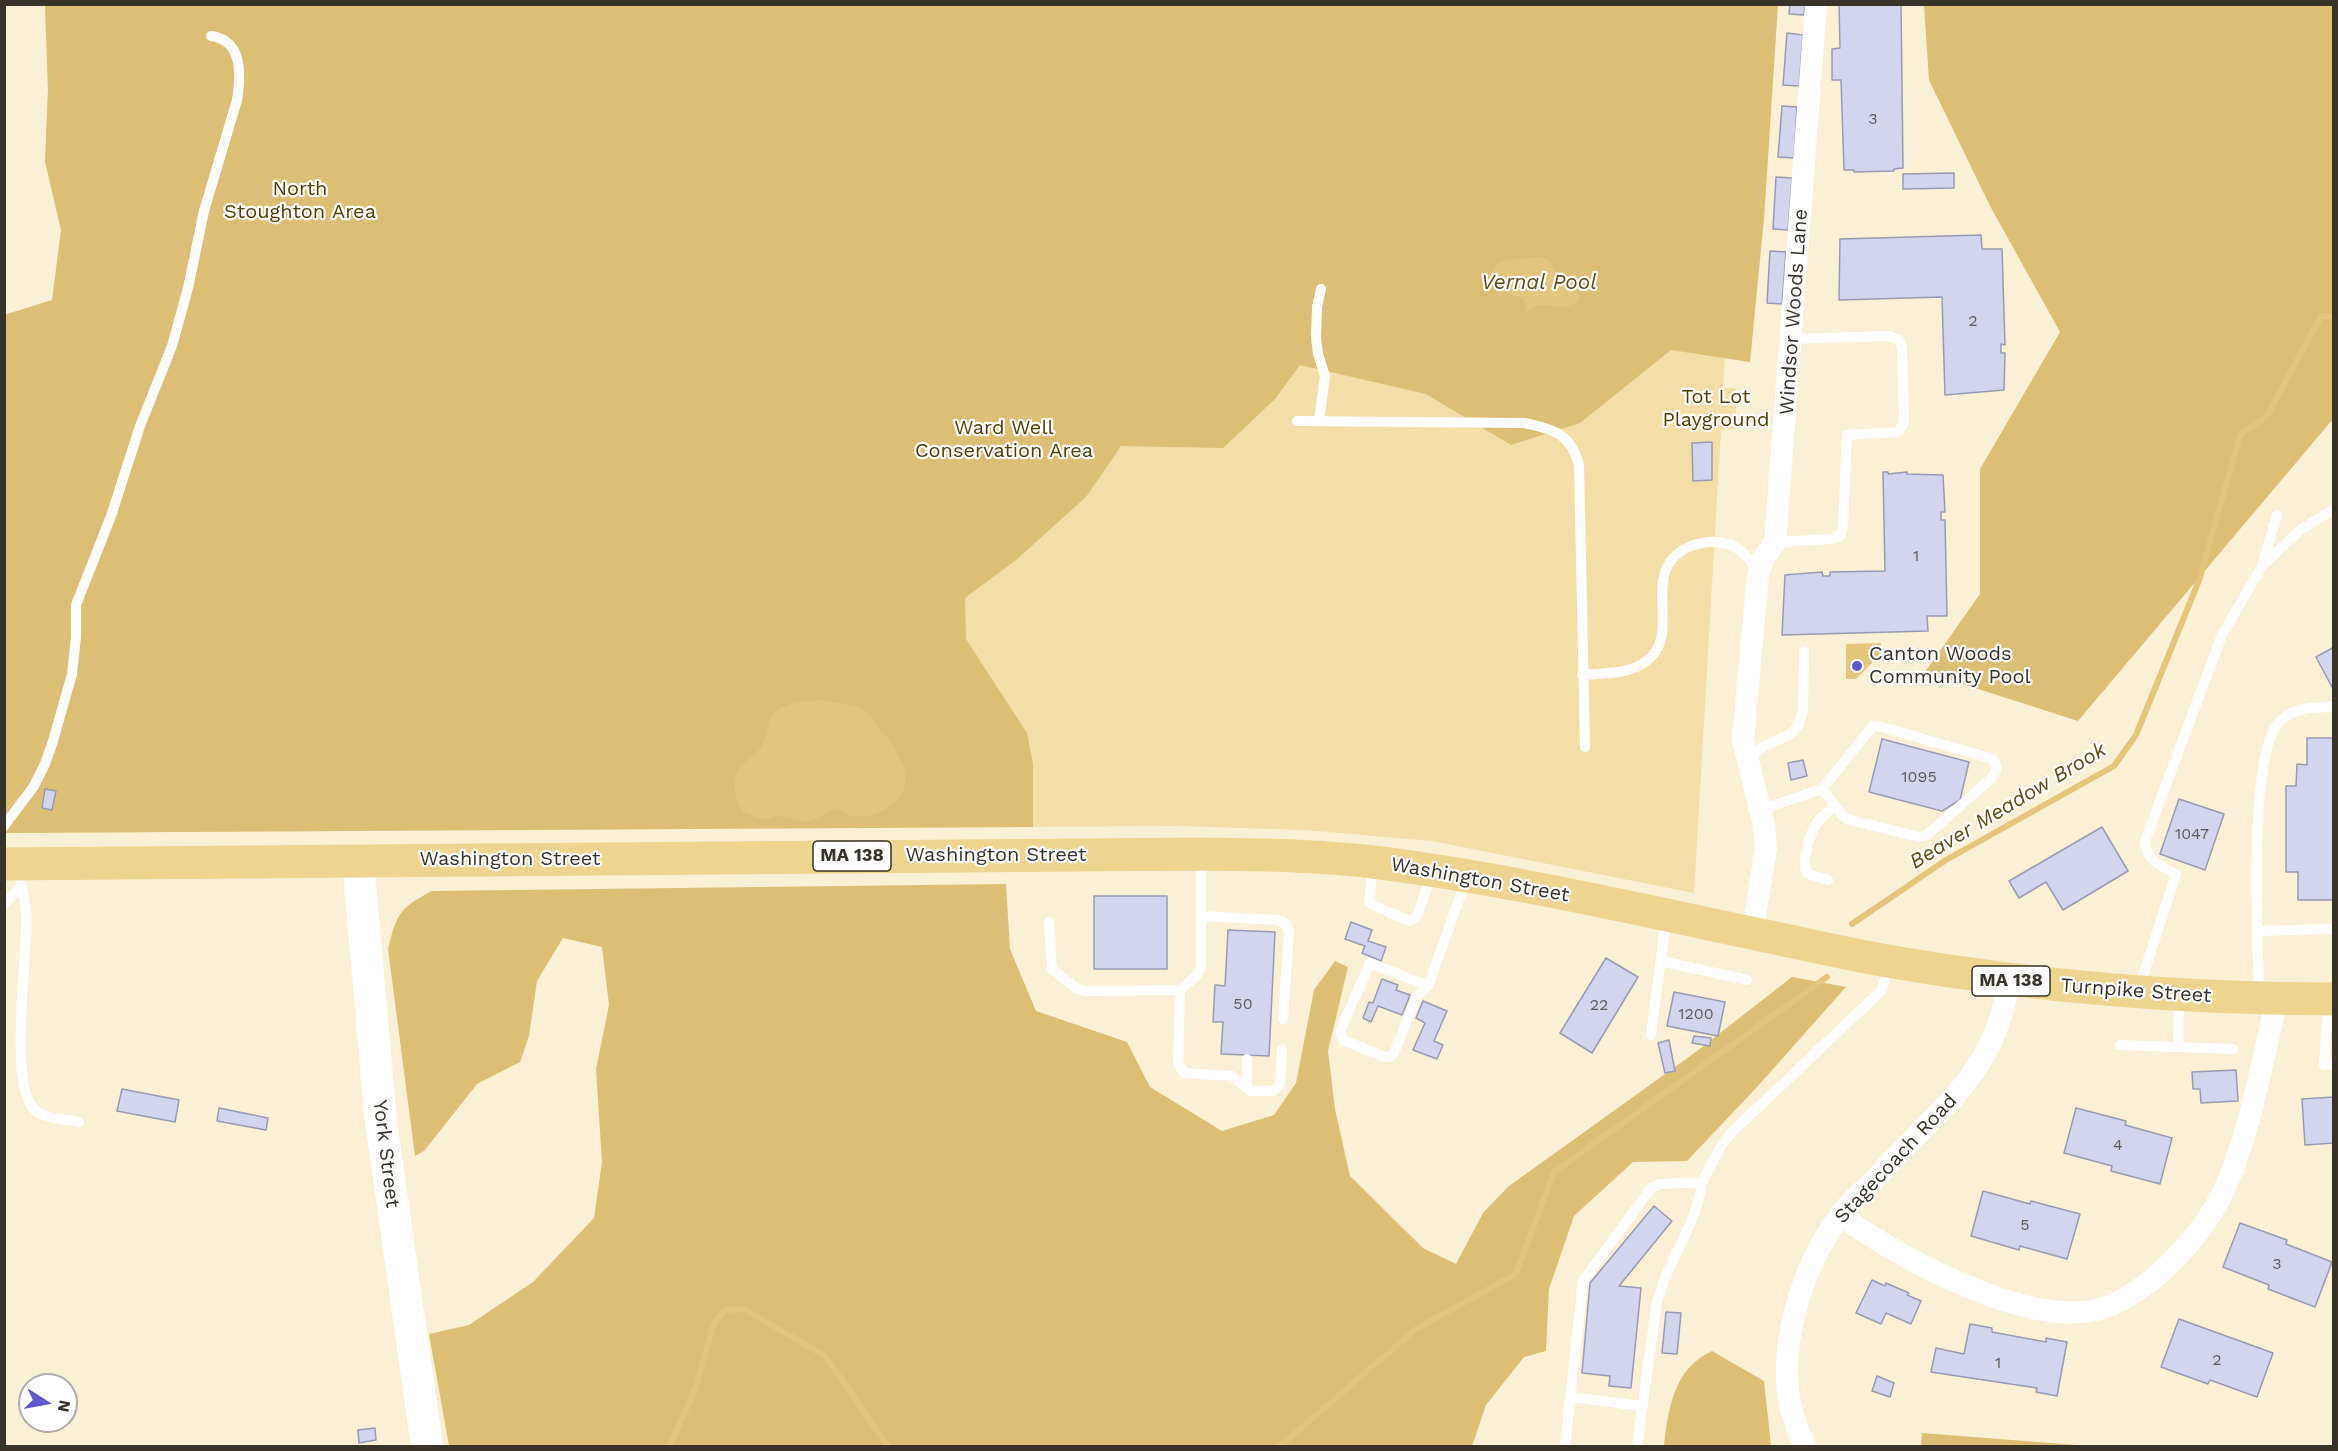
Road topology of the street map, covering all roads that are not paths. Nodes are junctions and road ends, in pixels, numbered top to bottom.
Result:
1 (1816, 4) edge
2 (211, 36) dead end
3 (1321, 289) dead end
4 (1792, 339) junction
5 (1297, 421) dead end
6 (1319, 421) junction
7 (2334, 509) edge
8 (2277, 515) dead end
9 (1775, 542) junction
10 (2262, 566) junction
11 (1758, 574) junction
12 (1804, 651) dead end
13 (1582, 675) junction
14 (2334, 707) edge
15 (1585, 747) dead end
16 (1747, 759) junction
17 (1822, 789) junction
18 (1835, 806) junction
19 (1760, 810) junction
20 (4, 826) edge
21 (1201, 854) junction
22 (358, 861) junction
23 (1374, 862) junction
24 (1433, 871) junction
25 (14, 872) edge
26 (1467, 877) junction
27 (1828, 880) dead end
28 (4, 904) edge
29 (1201, 916) junction
30 (1680, 919) junction
31 (1049, 922) dead end
32 (2334, 929) edge
33 (2258, 931) junction
34 (1752, 933) junction
35 (1661, 961) junction
36 (1890, 962) junction
37 (1747, 980) dead end
38 (2009, 980) junction
39 (1428, 986) junction
40 (1179, 990) junction
41 (2138, 993) junction
42 (2179, 995) junction
43 (2268, 999) junction
44 (2331, 999) edge
45 (1282, 1018) dead end
46 (1651, 1035) dead end
47 (2120, 1045) dead end
48 (2178, 1047) junction
49 (2233, 1049) dead end
50 (1282, 1050) dead end
51 (1247, 1059) dead end
52 (2334, 1064) edge
53 (1247, 1089) junction
54 (79, 1122) dead end
55 (1702, 1182) junction
56 (1840, 1215) junction
57 (1571, 1397) junction
58 (1641, 1406) junction
59 (427, 1446) edge
60 (1565, 1446) edge
61 (1637, 1446) edge
62 (1805, 1446) edge

1 - 4 street, Windsor Woods Lane
2 - 20 lane
3 - 6 lane
4 - 9 street, Windsor Woods Lane
4 - 9 lane
5 - 6 lane
6 - 13 lane
7 - 10 lane
8 - 10 lane
9 - 11 street, Windsor Woods Lane
10 - 41 lane
11 - 13 lane
11 - 16 street, Windsor Woods Lane
12 - 16 lane
13 - 15 lane
14 - 33 lane
16 - 19 street, Windsor Woods Lane
17 - 18 lane
17 - 18 lane
17 - 19 lane
18 - 27 lane
19 - 34 street, Windsor Woods Lane
21 - 22 main road, Washington Street / MA 138
21 - 23 main road, Washington Street / MA 138
21 - 29 lane
22 - 25 main road, Washington Street / MA 138
22 - 59 street, York Street
23 - 24 main road, Washington Street / MA 138
23 - 24 lane
24 - 26 main road, Washington Street / MA 138
25 - 28 lane
25 - 54 lane
26 - 30 main road, Washington Street / MA 138
26 - 39 lane
29 - 40 lane
29 - 45 lane
30 - 34 main road, Turnpike Street / MA 138
30 - 35 lane
31 - 40 lane
32 - 33 lane
33 - 43 lane
34 - 36 main road, Turnpike Street / MA 138
35 - 37 lane
35 - 46 lane
36 - 38 main road, Turnpike Street / MA 138
36 - 55 lane
38 - 41 main road, Turnpike Street / MA 138
38 - 56 street, Stagecoach Road
39 - 39 lane
40 - 53 lane
41 - 42 main road, Turnpike Street / MA 138
42 - 43 main road, Turnpike Street / MA 138
42 - 48 lane
43 - 44 main road, Turnpike Street / MA 138
43 - 56 street
44 - 52 lane
47 - 48 lane
48 - 49 lane
50 - 53 lane
51 - 53 lane
55 - 57 lane
55 - 58 lane
56 - 62 street, Stagecoach Road
57 - 58 lane
57 - 60 lane
58 - 61 lane

